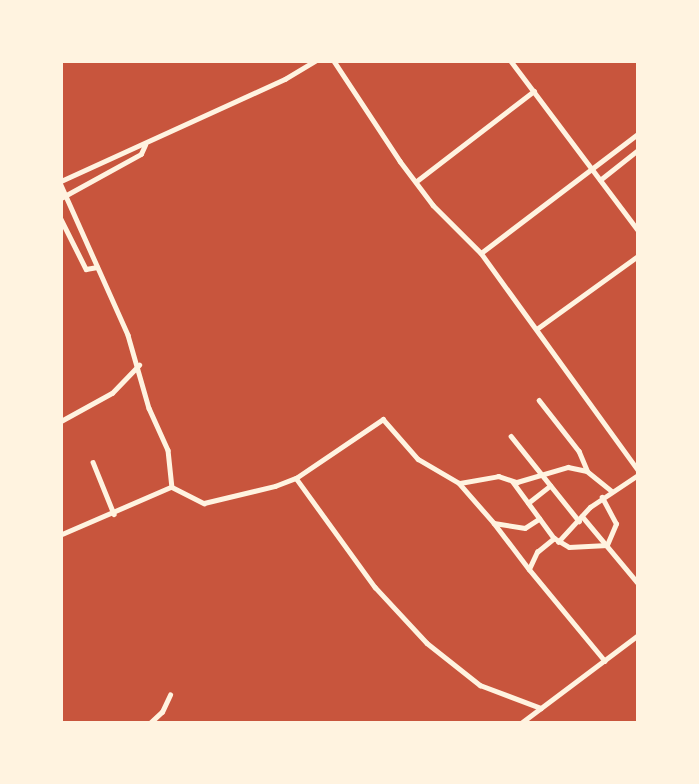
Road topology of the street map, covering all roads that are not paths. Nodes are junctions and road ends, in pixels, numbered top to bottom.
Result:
1 (315, 61) edge
2 (511, 61) edge
3 (337, 62) edge
4 (534, 91) junction
5 (638, 134) edge
6 (631, 140) junction
7 (638, 143) edge
8 (146, 144) junction
9 (638, 150) edge
10 (590, 166) junction
11 (418, 180) junction
12 (600, 180) junction
13 (61, 183) edge
14 (64, 196) edge
15 (61, 219) edge
16 (638, 230) edge
17 (83, 235) junction
18 (72, 241) junction
19 (481, 253) junction
20 (638, 256) edge
21 (97, 267) junction
22 (538, 328) junction
23 (139, 365) junction
24 (539, 400) dead end
25 (61, 421) edge
26 (511, 436) dead end
27 (93, 462) dead end
28 (587, 471) junction
29 (638, 472) edge
30 (542, 474) junction
31 (296, 478) junction
32 (513, 482) junction
33 (459, 483) junction
34 (550, 486) junction
35 (172, 487) junction
36 (612, 491) junction
37 (602, 498) junction
38 (528, 503) junction
39 (114, 514) junction
40 (539, 519) junction
41 (580, 519) junction
42 (494, 523) junction
43 (61, 535) edge
44 (556, 540) junction
45 (607, 545) junction
46 (529, 569) junction
47 (638, 583) edge
48 (638, 635) edge
49 (605, 661) junction
50 (170, 695) dead end
51 (541, 708) junction
52 (150, 723) edge
53 (521, 723) edge

1 - 8 street
2 - 4 street
3 - 11 street
4 - 10 street
4 - 11 street
5 - 6 street
6 - 7 street
6 - 10 street
8 - 13 street
8 - 14 street
9 - 12 street
10 - 12 street
10 - 19 street
11 - 19 street
12 - 16 street
13 - 14 street
14 - 17 street
15 - 18 street
17 - 18 street
17 - 21 street
18 - 21 street
19 - 22 street
20 - 22 street
21 - 23 street
22 - 29 street
23 - 25 street
23 - 35 street
24 - 28 street
26 - 30 street
27 - 39 street
28 - 30 street
28 - 36 street
29 - 36 street
30 - 32 street
30 - 34 street
31 - 33 street
31 - 35 street
31 - 51 street
32 - 33 street
32 - 38 street
33 - 42 street
34 - 38 street
34 - 41 street
35 - 39 street
36 - 37 street
37 - 41 street
37 - 45 street
38 - 40 street
39 - 43 street
40 - 42 street
40 - 44 street
41 - 44 street
41 - 45 street
42 - 46 street
44 - 45 street
44 - 46 street
45 - 47 street
46 - 49 street
48 - 49 street
49 - 51 street
50 - 52 street
51 - 53 street

